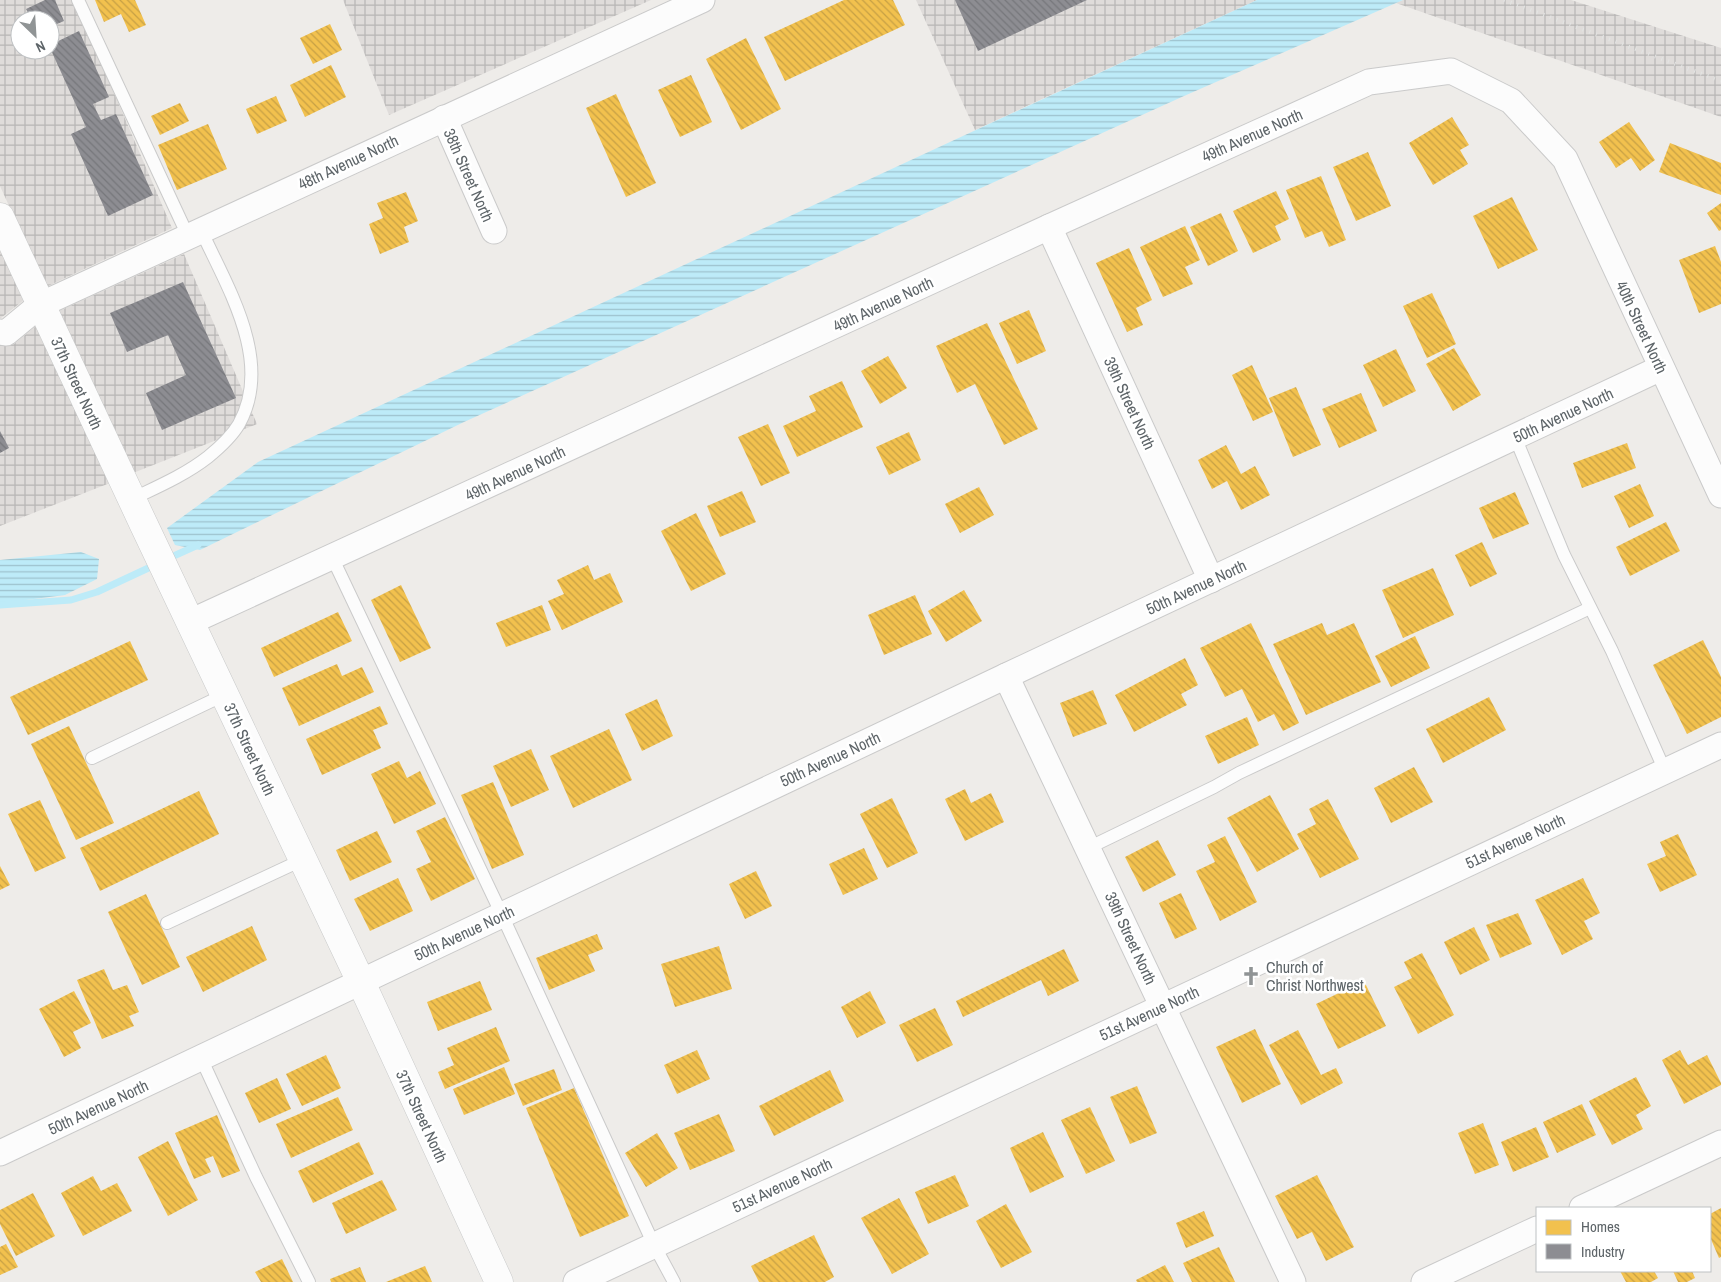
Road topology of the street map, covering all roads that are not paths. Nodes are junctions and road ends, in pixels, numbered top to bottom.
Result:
1 (78, 0) edge
2 (702, 0) edge
3 (444, 118) junction
4 (1565, 159) joint
5 (0, 217) edge
6 (1049, 227) junction
7 (494, 231) dead end
8 (194, 233) junction
9 (40, 305) junction
10 (0, 332) edge
11 (1661, 368) junction
12 (1516, 437) junction
13 (1721, 495) edge
14 (137, 511) junction
15 (332, 557) junction
16 (1211, 580) junction
17 (1590, 608) junction
18 (185, 612) junction
19 (1006, 676) junction
20 (224, 695) junction
21 (1721, 745) edge
22 (92, 758) dead end
23 (1665, 771) junction
24 (1088, 848) junction
25 (302, 860) junction
26 (502, 915) junction
27 (167, 923) dead end
28 (360, 982) junction
29 (1163, 1006) junction
30 (201, 1058) junction
31 (1721, 1143) edge
32 (0, 1153) edge
33 (1584, 1207) edge
34 (1536, 1229) edge
35 (654, 1246) junction
36 (309, 1282) edge
37 (499, 1282) edge
38 (576, 1282) edge
39 (674, 1282) edge
40 (1293, 1282) edge
41 (1424, 1282) edge

1 - 8 lane
2 - 3 street, 48th Avenue North
3 - 7 street, 38th Street North
3 - 8 street, 48th Avenue North
4 - 6 street, 49th Avenue North
4 - 11 street, 40th Street North
5 - 9 street, 37th Street North
6 - 15 street, 49th Avenue North
6 - 16 street, 39th Street North
8 - 9 street, 48th Avenue North
8 - 14 lane
9 - 10 street, 48th Avenue North
9 - 14 street, 37th Street North
11 - 12 street, 50th Avenue North
11 - 13 street, 40th Street North
12 - 16 street, 50th Avenue North
12 - 17 lane
14 - 18 street, 37th Street North
15 - 18 street, 49th Avenue North
15 - 26 lane
16 - 19 street, 50th Avenue North
17 - 23 lane
17 - 24 lane
18 - 20 street, 37th Street North
19 - 24 street, 39th Street North
19 - 26 street, 50th Avenue North
20 - 22 lane
20 - 25 street, 37th Street North
21 - 23 street, 51st Avenue North
23 - 29 street, 51st Avenue North
24 - 29 street, 39th Street North
25 - 27 lane
25 - 28 street, 37th Street North
26 - 28 street, 50th Avenue North
26 - 35 lane
28 - 30 street, 50th Avenue North
28 - 37 street, 37th Street North
29 - 35 street, 51st Avenue North
29 - 40 street, 39th Street North
30 - 32 street, 50th Avenue North
30 - 36 lane
31 - 33 street
34 - 41 street
35 - 38 street, 51st Avenue North
35 - 39 lane

